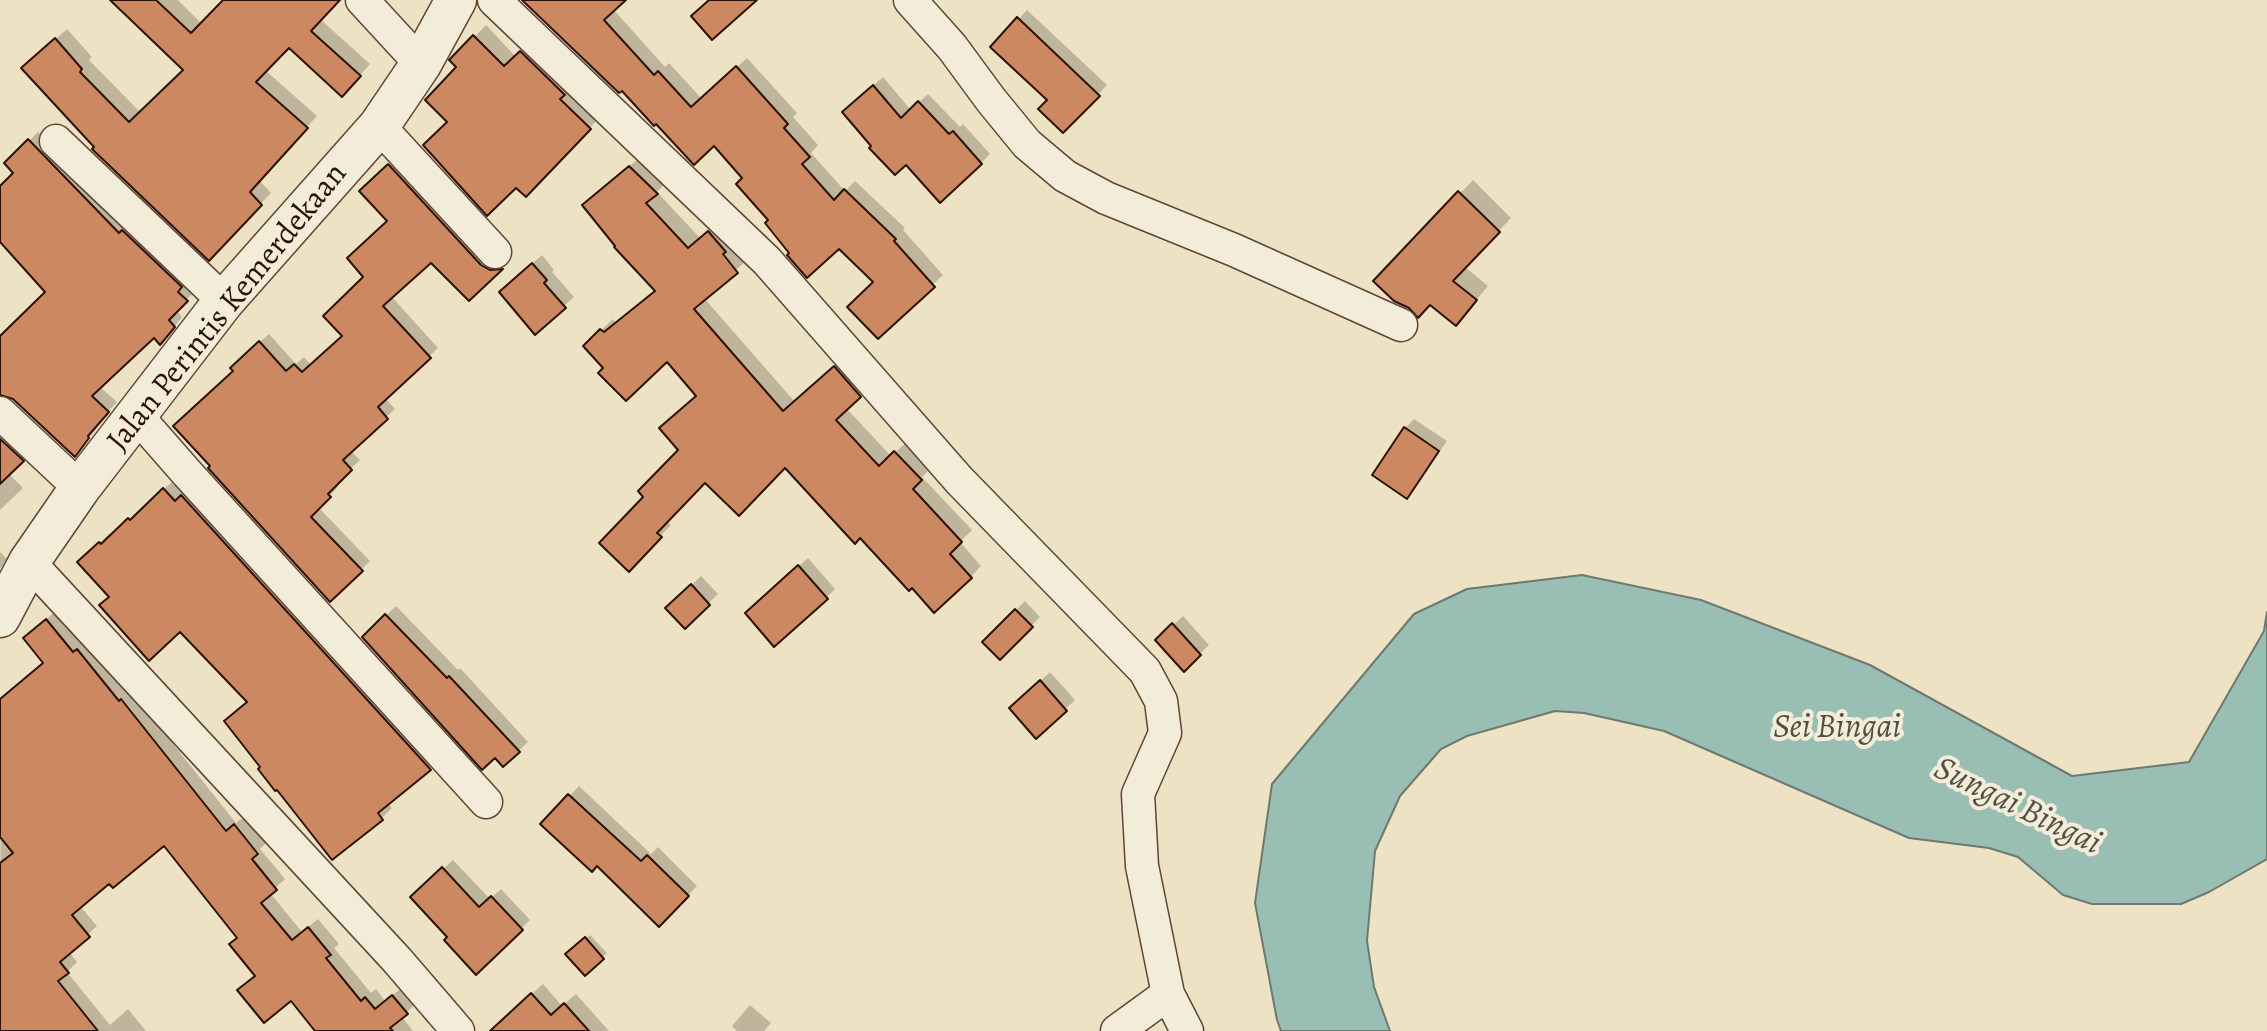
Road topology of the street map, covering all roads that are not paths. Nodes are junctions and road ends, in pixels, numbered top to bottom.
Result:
1 (362, 0) edge
2 (456, 0) edge
3 (494, 0) edge
4 (910, 0) edge
5 (421, 64) junction
6 (379, 126) junction
7 (56, 141) dead end
8 (495, 252) dead end
9 (224, 301) junction
10 (1401, 325) dead end
11 (0, 413) edge
12 (137, 416) junction
13 (80, 488) junction
14 (29, 562) junction
15 (0, 617) edge
16 (486, 802) dead end
17 (1168, 994) junction
18 (458, 1031) edge
19 (1117, 1031) edge
20 (1187, 1031) edge

1 - 5 street
2 - 5 street, Jalan Perintis Kemerdekaan
3 - 17 street
4 - 10 street
5 - 6 street, Jalan Perintis Kemerdekaan
6 - 8 street
6 - 9 street, Jalan Perintis Kemerdekaan
7 - 9 street
9 - 12 street, Jalan Perintis Kemerdekaan
11 - 13 street
12 - 13 street, Jalan Perintis Kemerdekaan
12 - 16 street
13 - 14 street, Jalan Perintis Kemerdekaan
14 - 15 street, Jalan Perintis Kemerdekaan
14 - 18 street
17 - 19 street
17 - 20 street

